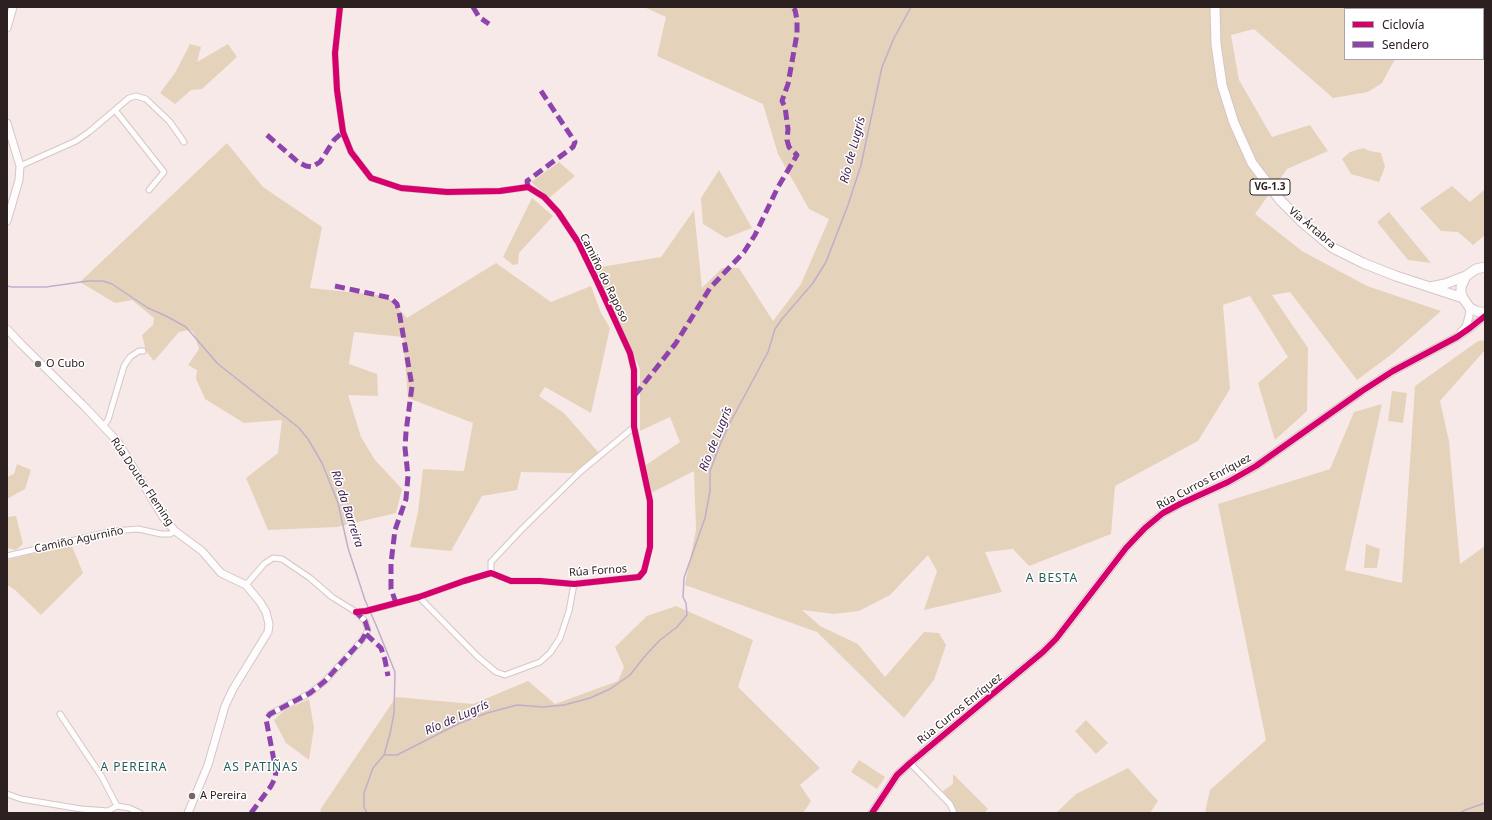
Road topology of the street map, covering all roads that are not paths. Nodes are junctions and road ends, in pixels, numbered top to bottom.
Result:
1 (13, 7) edge
2 (340, 7) edge
3 (1215, 7) edge
4 (7, 28) edge
5 (115, 110) junction
6 (7, 123) edge
7 (184, 142) dead end
8 (20, 166) junction
9 (149, 190) dead end
10 (7, 221) edge
11 (1484, 266) edge
12 (1466, 276) junction
13 (1429, 287) junction
14 (1463, 298) junction
15 (1470, 308) junction
16 (1485, 314) edge
17 (8, 330) edge
18 (1457, 337) junction
19 (143, 351) dead end
20 (635, 396) joint
21 (103, 426) junction
22 (634, 427) junction
23 (175, 531) junction
24 (7, 556) edge
25 (491, 573) junction
26 (574, 584) junction
27 (246, 585) junction
28 (419, 597) junction
29 (356, 612) junction
30 (60, 714) dead end
31 (270, 714) dead end
32 (910, 763) junction
33 (7, 794) edge
34 (117, 806) junction
35 (140, 813) edge
36 (188, 813) edge
37 (872, 813) edge
38 (954, 813) edge

1 - 4 street
2 - 20 street, Camiño do Raposo
3 - 13 highway, Vía Ártabra / VG-1.3
5 - 7 street
5 - 8 street
5 - 9 street
6 - 8 street
8 - 10 street
11 - 12 highway
12 - 13 highway
12 - 14 highway
13 - 14 highway, Vía Ártabra / VG-1.3
14 - 15 highway
15 - 16 highway
15 - 18 street, Rúa Curros Enríquez
16 - 18 street, Rúa Curros Enríquez
17 - 21 street, Rúa Doutor Fleming
18 - 32 street, Rúa Curros Enríquez
19 - 21 street, Rúa Doutor Fleming
20 - 22 street, Rúa Fornos
21 - 23 street, Rúa Doutor Fleming
22 - 25 street
22 - 26 street, Rúa Fornos
23 - 24 street, Camiño Agurniño
23 - 27 street, Rúa Doutor Fleming
25 - 26 street, Rúa Fornos
25 - 28 street
26 - 28 street, Rúa Fornos
27 - 29 street
27 - 36 street, Rúa Doutor Fleming
28 - 29 street
29 - 31 street
30 - 34 street
32 - 37 street, Rúa Curros Enríquez
32 - 38 street
33 - 34 street
34 - 35 street

